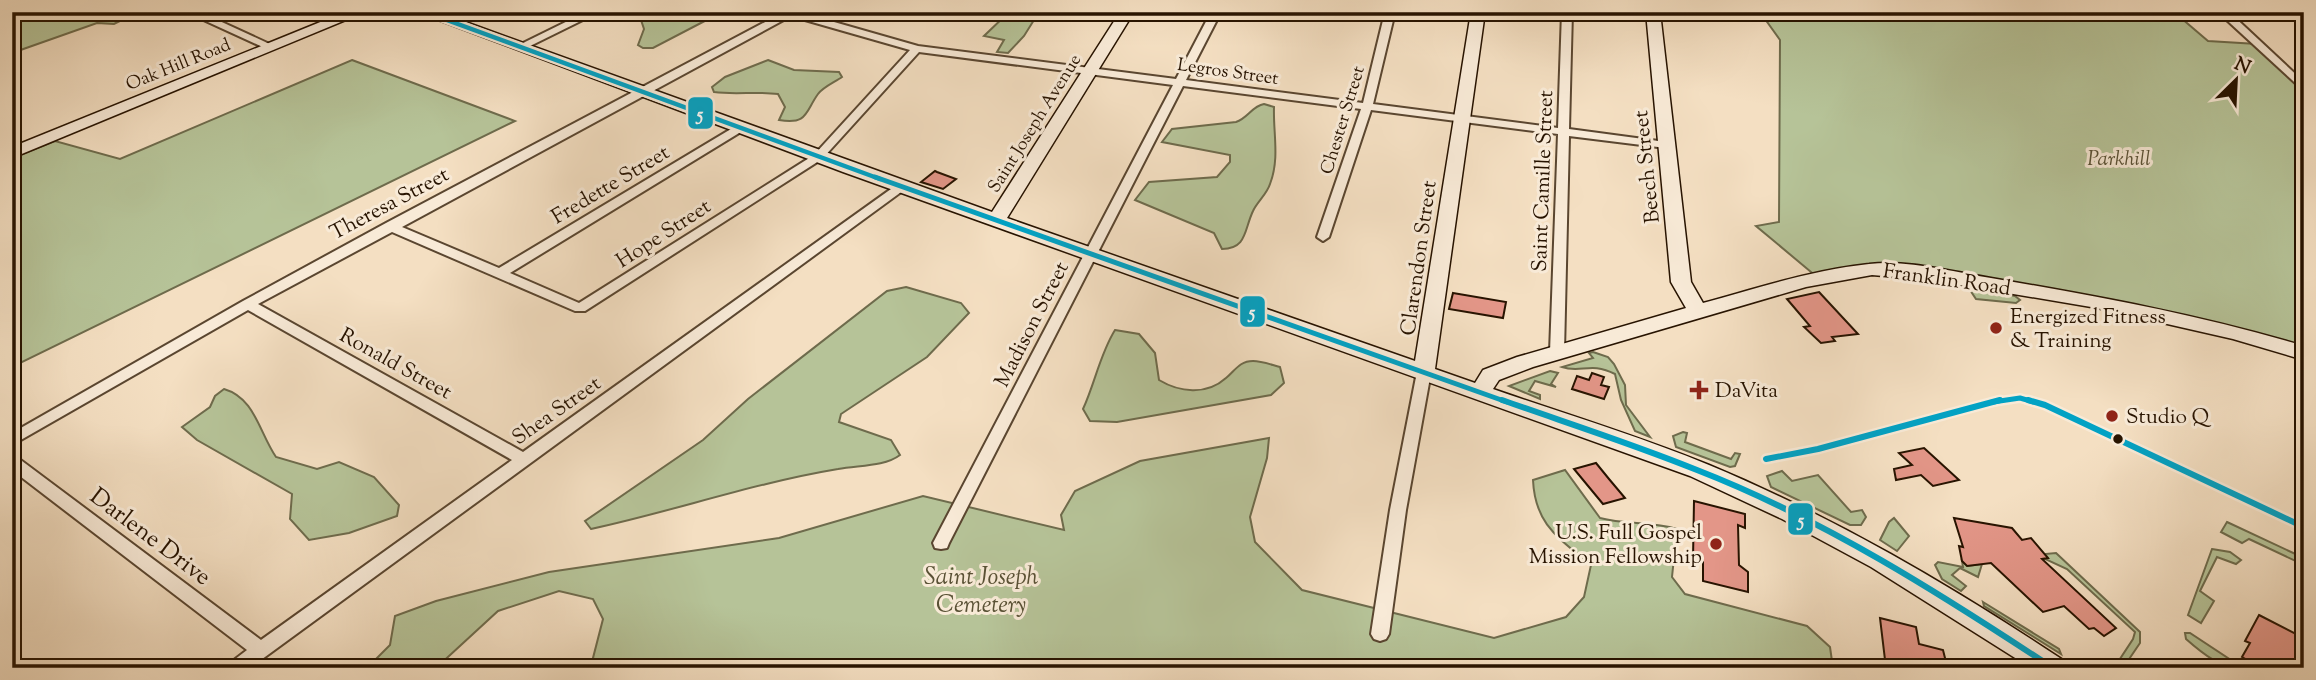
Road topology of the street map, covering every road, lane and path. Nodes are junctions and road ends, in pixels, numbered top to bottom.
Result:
1 (191, 12) edge
2 (358, 12) edge
3 (424, 12) edge
4 (468, 12) edge
5 (594, 12) edge
6 (1128, 12) edge
7 (1216, 12) edge
8 (1390, 12) edge
9 (1478, 12) edge
10 (1567, 12) edge
11 (1653, 12) edge
12 (2223, 12) edge
13 (2256, 12) edge
14 (791, 13) edge
15 (2304, 16) edge
16 (449, 21) junction
17 (522, 46) junction
18 (271, 47) junction
19 (917, 49) junction
20 (1089, 71) junction
21 (1181, 82) junction
22 (2304, 88) edge
23 (642, 91) junction
24 (1367, 107) junction
25 (1462, 119) junction
26 (740, 128) junction
27 (1563, 132) junction
28 (1666, 145) junction
29 (12, 153) edge
30 (818, 157) junction
31 (902, 187) junction
32 (996, 219) junction
33 (390, 226) junction
34 (1323, 237) dead end
35 (1090, 253) junction
36 (500, 273) junction
37 (248, 304) junction
38 (1698, 312) junction
39 (1557, 352) junction
40 (2304, 353) edge
41 (1423, 372) junction
42 (1482, 391) junction
43 (12, 440) edge
44 (523, 459) junction
45 (12, 462) edge
46 (941, 543) dead end
47 (1380, 634) dead end
48 (261, 650) junction
49 (236, 668) edge
50 (2053, 668) edge

1 - 18 street
2 - 18 main road, Oak Hill Road
3 - 16 main road
4 - 16 street
5 - 17 street
6 - 20 main road, Saint Joseph Avenue
7 - 21 street, Madison Street
8 - 24 street, Chester Street
9 - 25 main road, Clarendon Street
10 - 27 street, Saint Camille Street
11 - 28 main road, Beech Street
12 - 22 street
13 - 15 street
14 - 19 street, Legros Street
14 - 23 street, Theresa Street
16 - 17 main road
17 - 23 main road
18 - 29 main road, Oak Hill Road
19 - 20 street, Legros Street
19 - 30 street, Hope Street
20 - 21 street, Legros Street
20 - 32 main road, Saint Joseph Avenue
21 - 24 street, Legros Street
21 - 35 street, Madison Street
23 - 26 main road
23 - 33 street, Theresa Street
24 - 25 street, Legros Street
24 - 34 street, Chester Street
25 - 27 street, Legros Street
25 - 41 main road, Clarendon Street
26 - 30 main road
26 - 36 street, Fredette Street
27 - 28 street, Legros Street
27 - 39 street, Saint Camille Street
28 - 38 main road, Beech Street
30 - 31 main road
30 - 36 street, Hope Street
31 - 32 main road
31 - 44 street, Shea Street
32 - 35 main road
33 - 36 street, Hope Street
33 - 37 street, Theresa Street
35 - 41 main road
35 - 46 street, Madison Street
37 - 43 street, Theresa Street
37 - 44 street, Ronald Street
38 - 39 main road, Franklin Road
38 - 40 main road, Franklin Road
39 - 42 main road, Franklin Road
41 - 42 main road
41 - 47 street, Clarendon Street
42 - 50 main road
44 - 48 street, Shea Street
45 - 48 street, Darlene Drive
48 - 49 street, Shea Street

